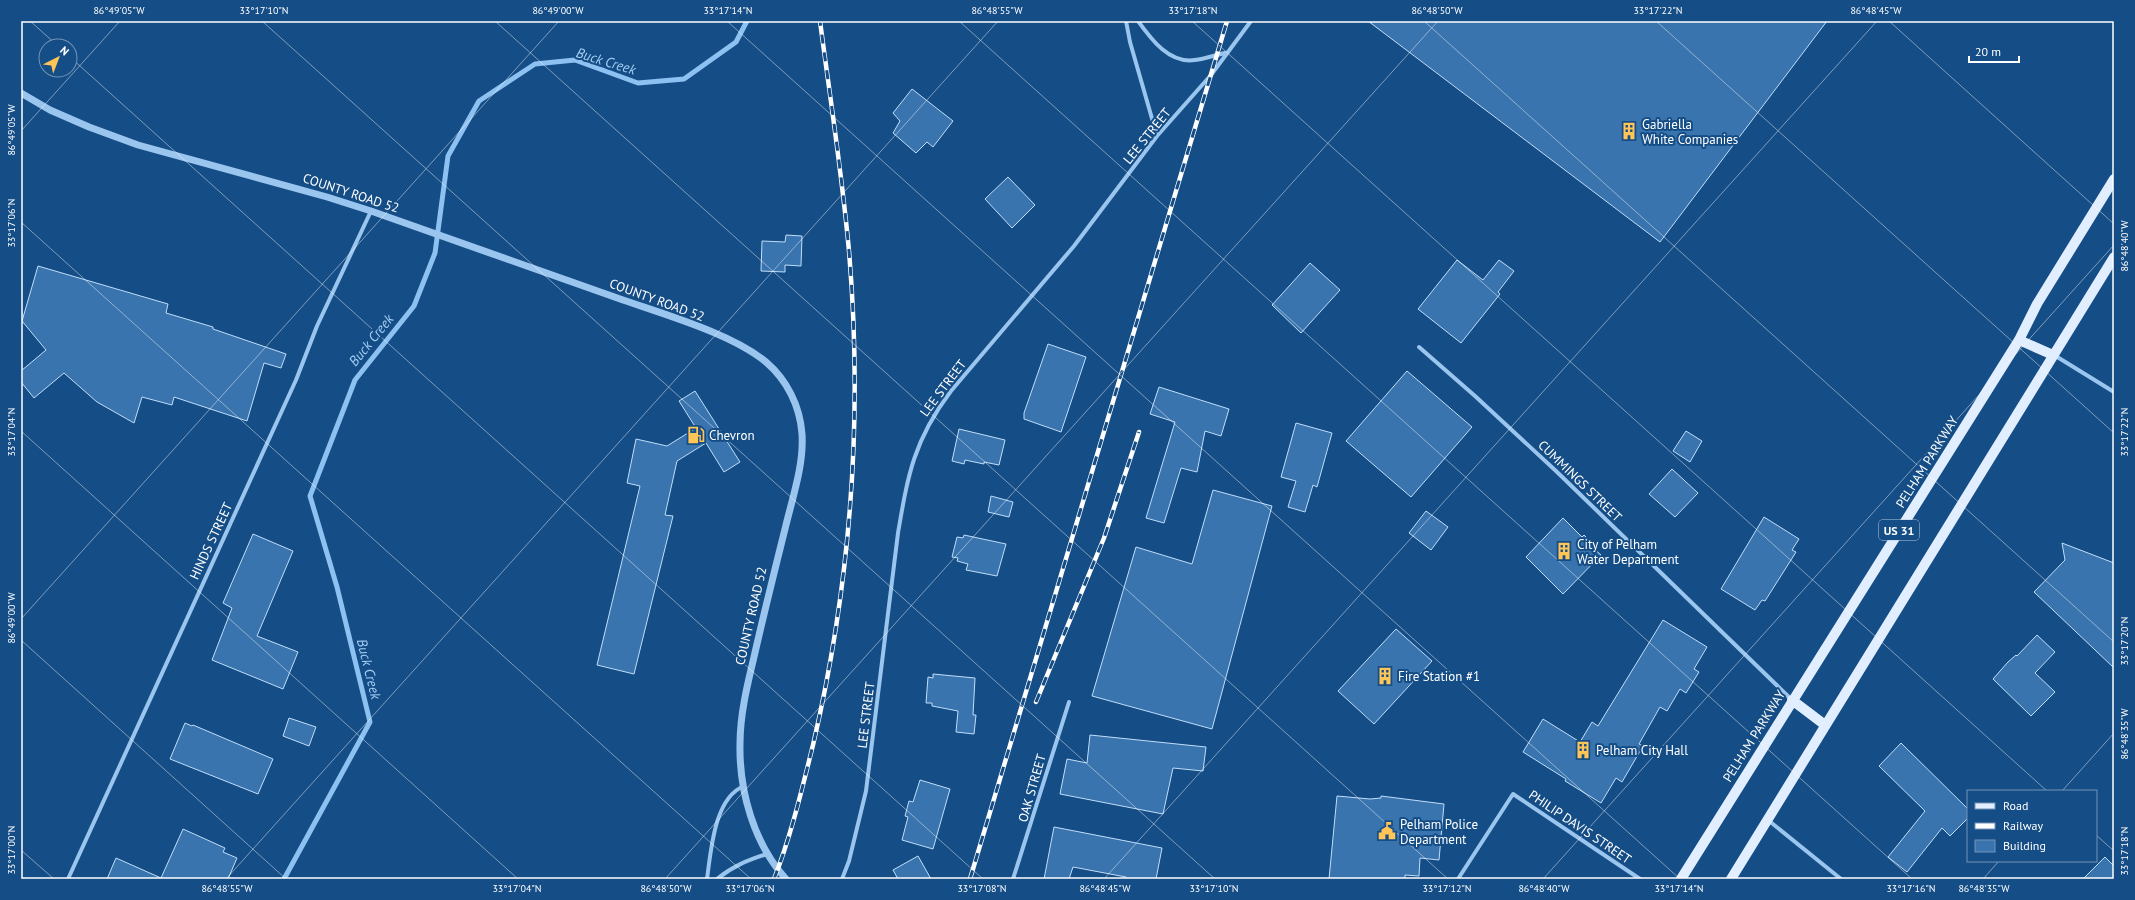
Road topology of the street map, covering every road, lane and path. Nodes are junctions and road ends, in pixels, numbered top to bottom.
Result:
1 (1126, 21) edge
2 (1138, 21) edge
3 (1251, 21) edge
4 (1226, 53) junction
5 (21, 93) edge
6 (1157, 136) junction
7 (2114, 179) edge
8 (371, 211) junction
9 (2114, 257) edge
10 (2019, 340) junction
11 (1419, 347) dead end
12 (2053, 355) junction
13 (2114, 392) edge
14 (1792, 700) junction
15 (1069, 702) dead end
16 (1825, 725) junction
17 (744, 786) junction
18 (1768, 819) junction
19 (767, 854) junction
20 (68, 879) edge
21 (707, 879) edge
22 (717, 879) edge
23 (786, 879) edge
24 (842, 879) edge
25 (1014, 879) edge
26 (1458, 879) edge
27 (1640, 879) edge
28 (1681, 879) edge
29 (1731, 879) edge
30 (1841, 879) edge

1 - 6 street
2 - 4 street
3 - 4 street, LEE STREET
4 - 6 street, LEE STREET
5 - 8 street, COUNTY ROAD 52
6 - 24 street, LEE STREET
7 - 10 main road, PELHAM PARKWAY / US 31
8 - 17 street, COUNTY ROAD 52
8 - 20 street, HINDS STREET
9 - 12 main road, US 31
10 - 12 main road
10 - 14 main road, PELHAM PARKWAY / US 31
11 - 14 street, CUMMINGS STREET
12 - 13 street
12 - 16 main road, US 31
14 - 16 main road
14 - 28 main road, PELHAM PARKWAY / US 31
15 - 25 street, OAK STREET
16 - 18 main road, US 31
17 - 19 street, COUNTY ROAD 52
17 - 21 street
18 - 29 main road, US 31
18 - 30 street
19 - 22 street
19 - 23 street, COUNTY ROAD 52
26 - 27 street, PHILIP DAVIS STREET

